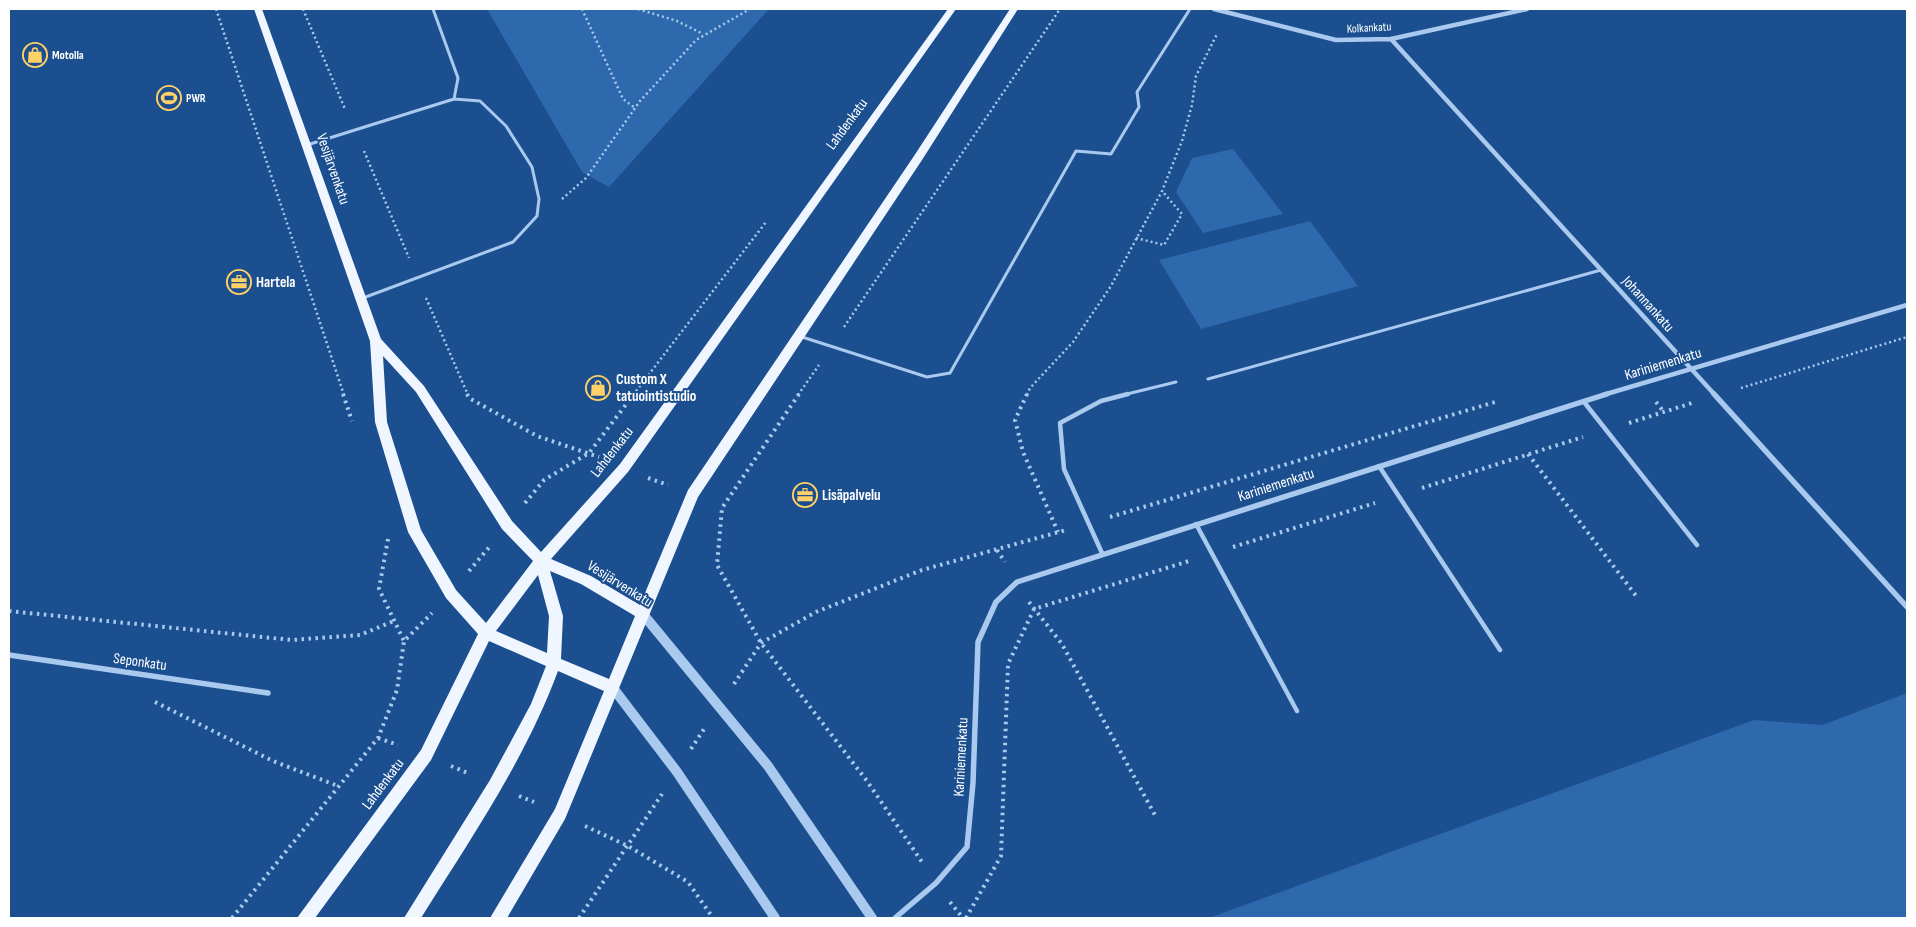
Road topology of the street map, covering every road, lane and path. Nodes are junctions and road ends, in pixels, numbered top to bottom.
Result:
1 (216, 9) edge
2 (258, 9) edge
3 (434, 9) edge
4 (582, 9) edge
5 (638, 9) edge
6 (750, 9) edge
7 (952, 9) edge
8 (1014, 9) edge
9 (1060, 9) edge
10 (1190, 9) edge
11 (1214, 9) edge
12 (1527, 9) edge
13 (1228, 12) junction
14 (703, 34) junction
15 (1391, 38) junction
16 (454, 99) junction
17 (635, 108) junction
18 (307, 145) junction
19 (1162, 191) junction
20 (537, 216) junction
21 (769, 218) dead end
22 (1136, 238) junction
23 (1601, 270) junction
24 (361, 299) junction
25 (1907, 305) edge
26 (799, 336) junction
27 (1907, 337) edge
28 (376, 341) junction
29 (831, 347) junction
30 (1690, 368) junction
31 (1208, 379) dead end
32 (1176, 382) dead end
33 (1714, 396) junction
34 (1498, 401) dead end
35 (1584, 402) junction
36 (354, 426) dead end
37 (1606, 430) junction
38 (589, 453) junction
39 (1528, 454) junction
40 (1379, 466) junction
41 (624, 468) junction
42 (693, 494) junction
43 (1398, 495) junction
44 (722, 508) junction
45 (1087, 524) junction
46 (1195, 524) junction
47 (507, 525) junction
48 (389, 530) dead end
49 (1058, 532) junction
50 (1697, 545) dead end
51 (1102, 553) junction
52 (1212, 554) junction
53 (541, 560) junction
54 (451, 594) junction
55 (1637, 597) dead end
56 (1907, 607) edge
57 (1034, 609) junction
58 (9, 611) edge
59 (642, 613) junction
60 (394, 621) junction
61 (486, 632) junction
62 (404, 641) junction
63 (760, 643) junction
64 (1500, 650) dead end
65 (9, 655) edge
66 (554, 663) junction
67 (613, 688) junction
68 (268, 694) dead end
69 (153, 701) dead end
70 (1297, 711) dead end
71 (677, 772) junction
72 (338, 786) junction
73 (1156, 816) dead end
74 (628, 846) junction
75 (936, 883) junction
76 (232, 918) edge
77 (305, 918) edge
78 (412, 918) edge
79 (498, 918) edge
80 (579, 918) edge
81 (713, 918) edge
82 (775, 918) edge
83 (872, 918) edge
84 (895, 918) edge
85 (964, 918) edge

1 - 36 path
2 - 18 main road, Vesijärvenkatu
3 - 16 lane
4 - 17 path
5 - 14 path
6 - 14 path
7 - 41 main road, Lahdenkatu
8 - 26 main road
9 - 29 path
10 - 29 lane
11 - 13 street, Kolkankatu
12 - 15 street, Kolkankatu
13 - 15 street, Kolkankatu
13 - 19 path
14 - 17 path
15 - 23 street, Johannankatu
16 - 18 lane
16 - 20 lane
17 - 20 path
18 - 24 main road, Vesijärvenkatu
19 - 22 path
19 - 22 path
20 - 24 lane
21 - 38 path
22 - 49 path
23 - 30 street, Johannankatu
23 - 31 lane
24 - 28 main road, Vesijärvenkatu
25 - 30 street, Kariniemenkatu
26 - 29 lane
26 - 42 main road
27 - 33 path
28 - 47 main road, Vesijärvenkatu
28 - 54 main road, Vesijärvenkatu
29 - 44 path
30 - 33 street, Johannankatu
30 - 35 street, Kariniemenkatu
32 - 45 lane
33 - 37 path
33 - 56 street, Johannankatu
34 - 45 path
35 - 37 lane
35 - 40 street, Kariniemenkatu
37 - 39 path
37 - 50 lane
38 - 41 path
38 - 47 path
39 - 43 path
39 - 55 path
40 - 43 lane
40 - 46 street, Kariniemenkatu
41 - 42 path
41 - 53 main road, Lahdenkatu
42 - 44 path
42 - 59 main road
43 - 52 path
43 - 64 lane
44 - 63 path
45 - 49 path
45 - 51 lane
46 - 51 street, Kariniemenkatu
46 - 52 lane
47 - 53 main road, Vesijärvenkatu
47 - 54 path
48 - 60 path
49 - 63 path
51 - 75 street, Kariniemenkatu
52 - 57 path
52 - 70 lane
53 - 59 main road, Vesijärvenkatu
53 - 61 main road, Lahdenkatu
53 - 66 main road
54 - 61 main road, Vesijärvenkatu
54 - 62 path
57 - 73 path
57 - 85 path
58 - 60 path
59 - 67 main road
59 - 83 street, Vesijärvenkatu
60 - 62 path
61 - 66 main road, Vesijärvenkatu
61 - 77 main road, Lahdenkatu
62 - 72 path
63 - 75 path
65 - 68 street, Seponkatu
66 - 67 main road, Vesijärvenkatu
66 - 78 main road
67 - 71 street, Vesijärvenkatu
67 - 79 main road
69 - 72 path
71 - 74 path
71 - 82 street, Vesijärvenkatu
72 - 76 path
74 - 80 path
74 - 81 path
75 - 84 street, Kariniemenkatu
75 - 85 path

